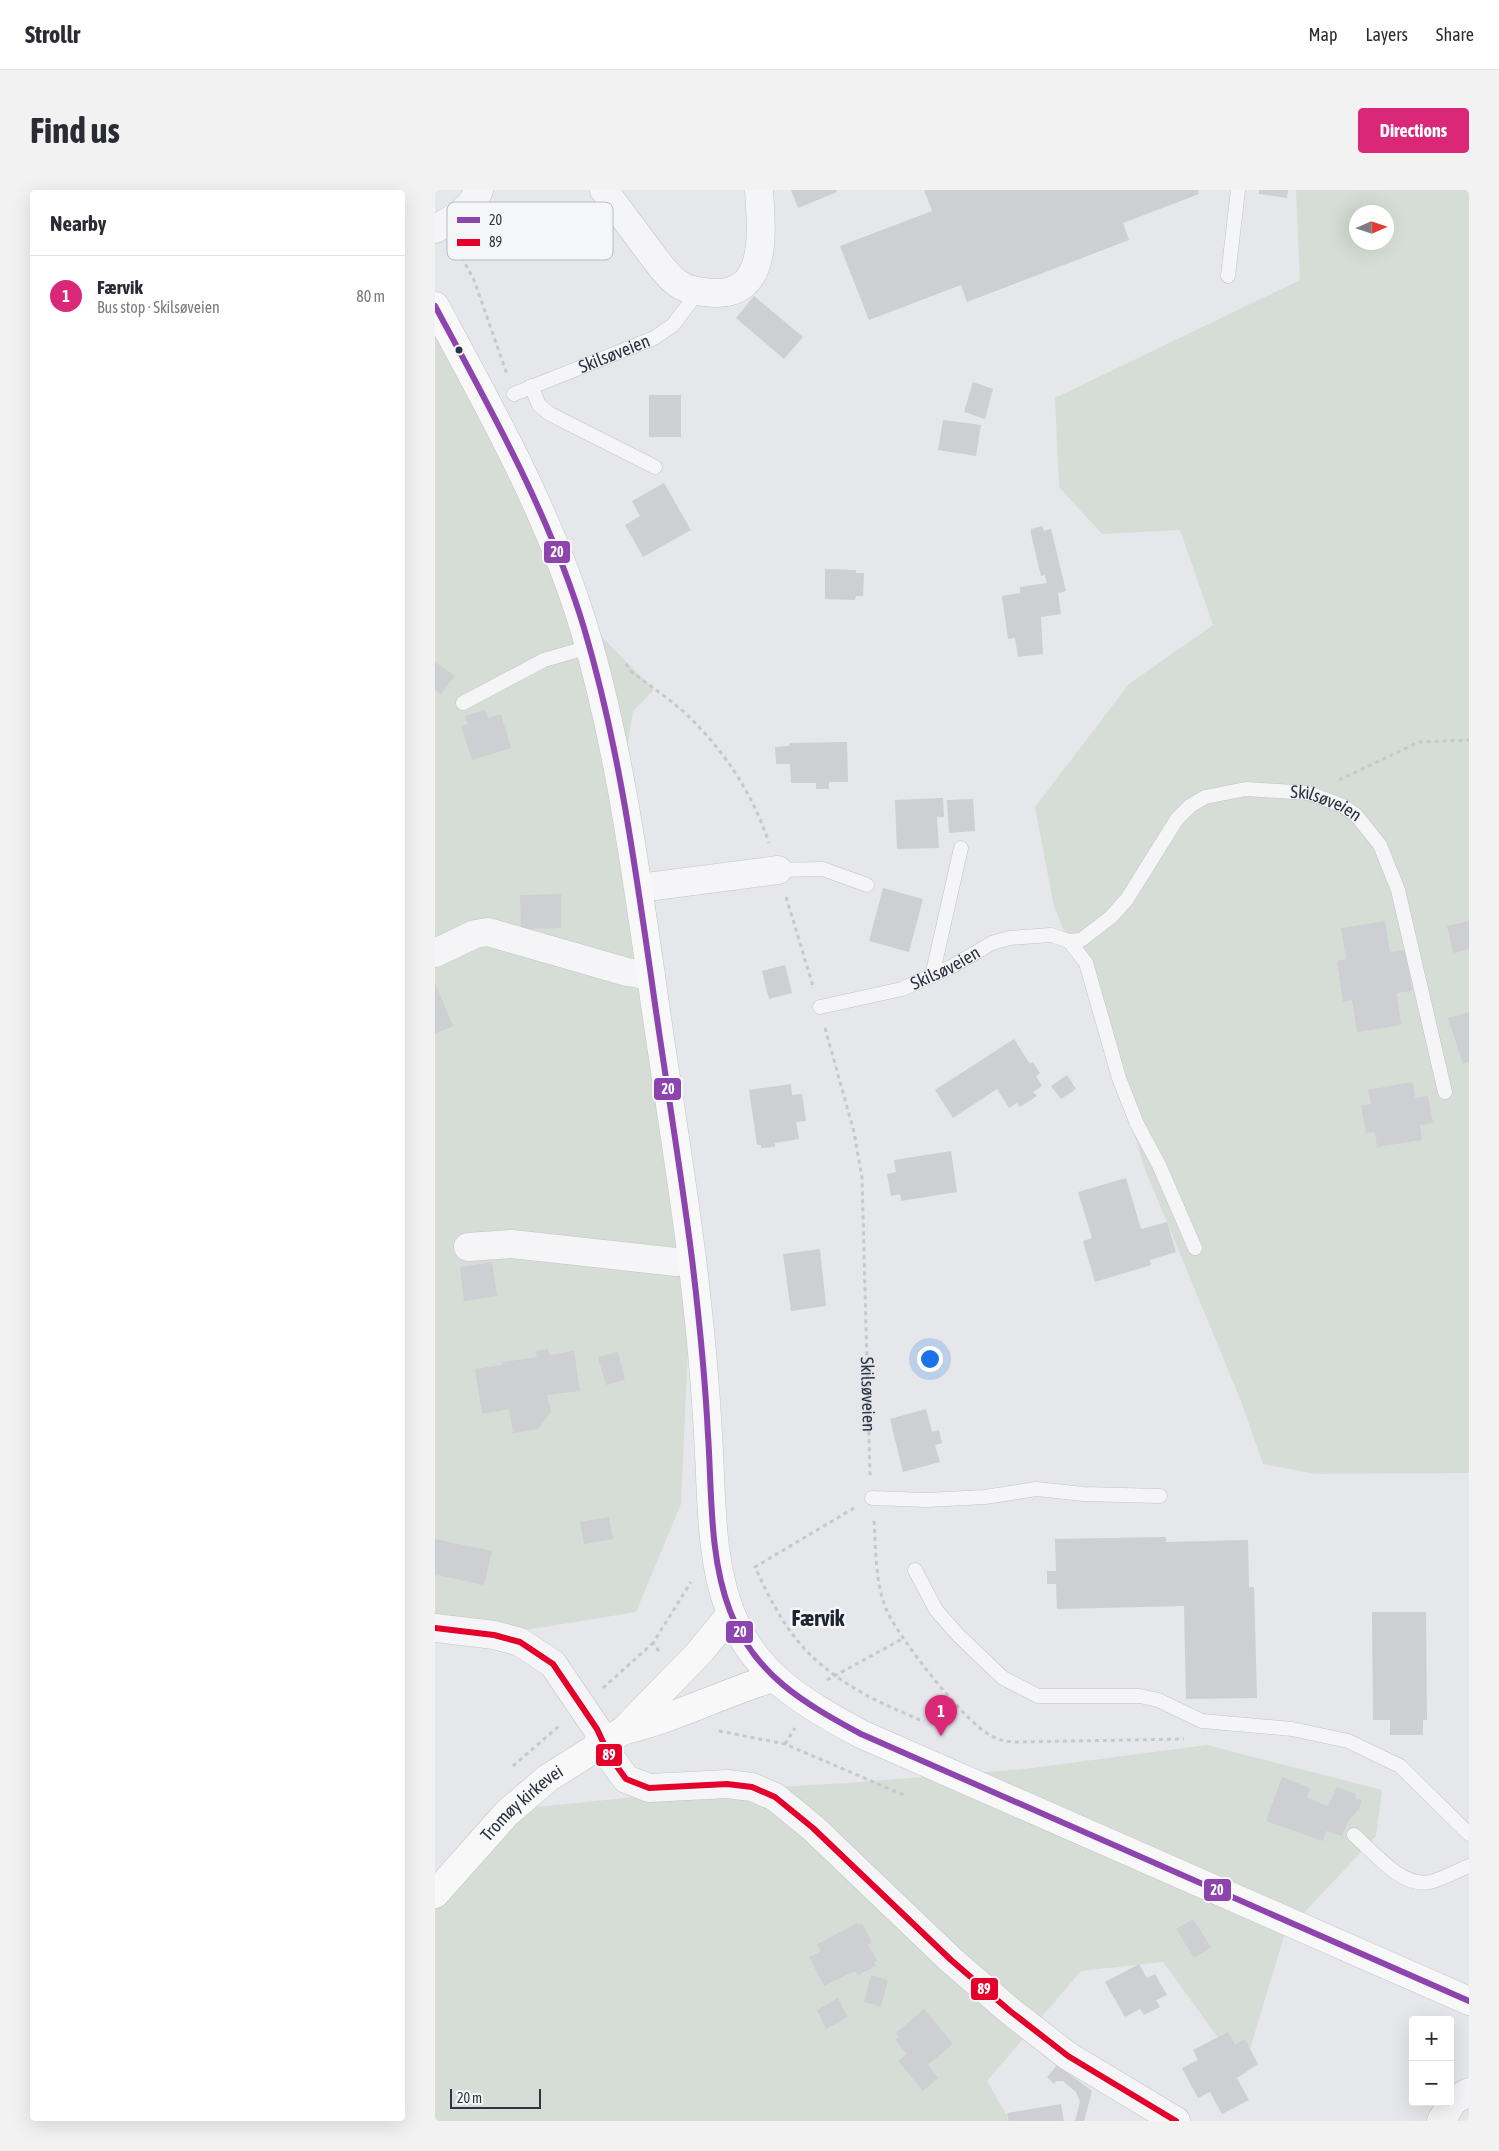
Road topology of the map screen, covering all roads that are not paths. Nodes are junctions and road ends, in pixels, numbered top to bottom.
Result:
1 (479, 190) edge
2 (604, 190) edge
3 (759, 190) edge
4 (1238, 190) edge
5 (472, 202) edge
6 (613, 202) edge
7 (613, 202) edge
8 (447, 222) edge
9 (435, 229) edge
10 (1228, 276) dead end
11 (698, 292) junction
12 (435, 306) edge
13 (531, 386) junction
14 (514, 394) dead end
15 (655, 467) dead end
16 (589, 647) junction
17 (463, 703) dead end
18 (961, 848) dead end
19 (778, 870) joint
20 (867, 885) dead end
21 (639, 888) junction
22 (1069, 941) junction
23 (435, 953) edge
24 (651, 976) junction
25 (931, 976) junction
26 (820, 1007) road end
27 (1445, 1092) dead end
28 (468, 1247) dead end
29 (1195, 1248) dead end
30 (692, 1260) junction
31 (1160, 1496) dead end
32 (872, 1498) road end
33 (915, 1570) dead end
34 (731, 1614) junction
35 (435, 1628) edge
36 (773, 1678) junction
37 (614, 1736) junction
38 (1354, 1834) dead end
39 (1469, 1834) edge
40 (1469, 1866) edge
41 (435, 1894) edge
42 (1469, 2001) edge
43 (1469, 2092) edge
44 (1176, 2121) edge
45 (1441, 2121) edge

1 - 5 street
2 - 6 street
3 - 11 street
4 - 10 lane
7 - 11 street
8 - 9 street
11 - 13 lane, Skilsøveien
12 - 16 main road
13 - 14 lane, Skilsøveien
13 - 15 lane
16 - 17 lane
16 - 21 main road
18 - 25 lane
19 - 20 lane
19 - 21 street
21 - 24 main road
22 - 25 lane, Skilsøveien
22 - 27 lane, Skilsøveien
22 - 29 lane
23 - 24 street
24 - 30 main road
25 - 26 lane, Skilsøveien
28 - 30 street
30 - 34 main road
31 - 32 lane
33 - 39 lane
34 - 36 main road
34 - 37 main road, Tromøy kirkevei
35 - 37 street
36 - 37 main road, Tromøy kirkevei
36 - 42 main road
37 - 41 main road, Tromøy kirkevei
37 - 44 street
38 - 40 lane
43 - 45 street

